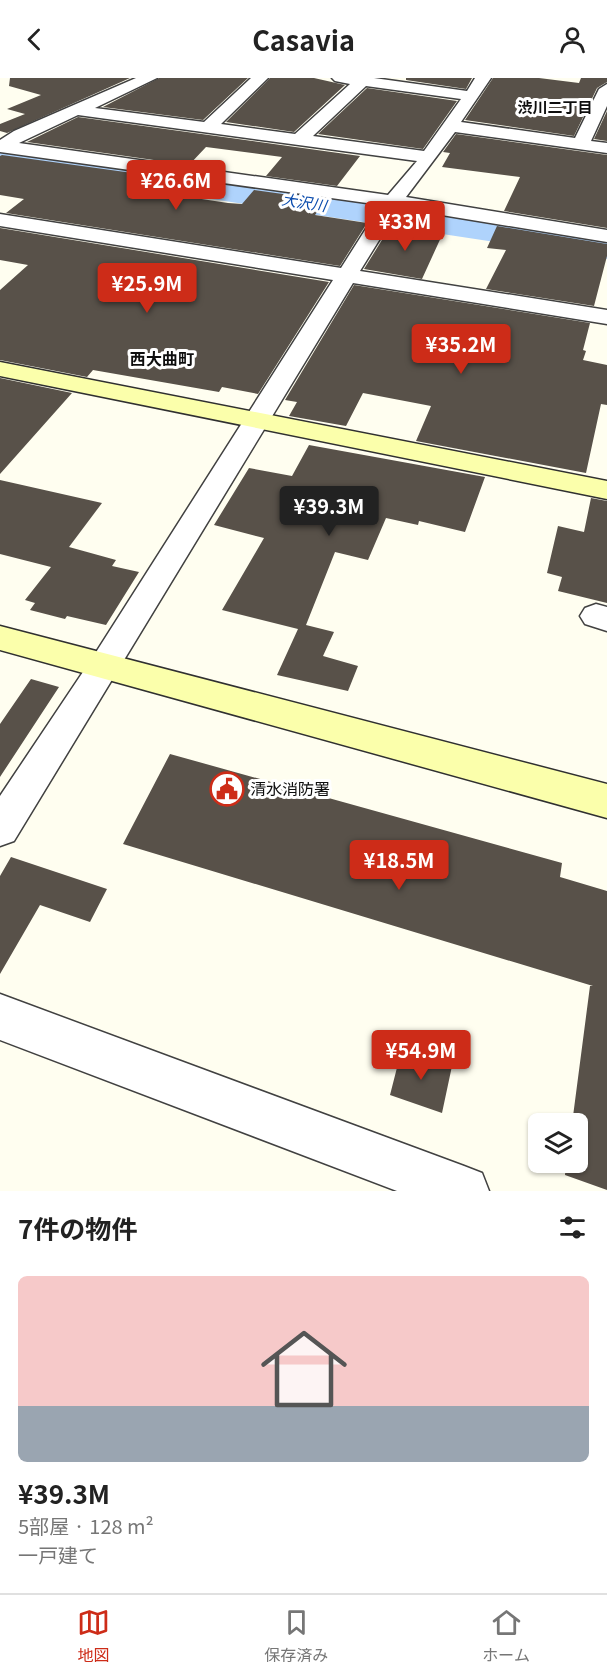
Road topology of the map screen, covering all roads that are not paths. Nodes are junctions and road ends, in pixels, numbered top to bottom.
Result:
1 (149, 78) edge
2 (260, 78) edge
3 (340, 78) edge
4 (483, 78) edge
5 (362, 81) junction
6 (607, 89) edge
7 (472, 96) junction
8 (76, 110) junction
9 (451, 126) junction
10 (207, 128) junction
11 (299, 140) junction
12 (581, 144) junction
13 (1, 147) edge
14 (607, 148) edge
15 (429, 157) junction
16 (393, 201) junction
17 (0, 220) edge
18 (607, 236) edge
19 (348, 274) junction
20 (607, 317) edge
21 (0, 369) edge
22 (258, 421) junction
23 (607, 490) edge
24 (0, 638) edge
25 (105, 666) junction
26 (607, 801) edge
27 (0, 830) edge
28 (0, 1017) edge
29 (464, 1191) edge

1 - 8 street
2 - 10 street
3 - 5 street
4 - 7 street
5 - 7 street
5 - 11 street
6 - 12 street
7 - 9 street
8 - 10 street
8 - 13 street
9 - 12 street
9 - 15 street
10 - 11 street
11 - 15 street
12 - 14 street
13 - 16 street
15 - 16 street
16 - 18 street
16 - 19 street
17 - 19 street
19 - 20 street
19 - 22 street
21 - 22 street
22 - 23 street
22 - 25 street
24 - 25 street
25 - 26 street
25 - 27 street
28 - 29 street

